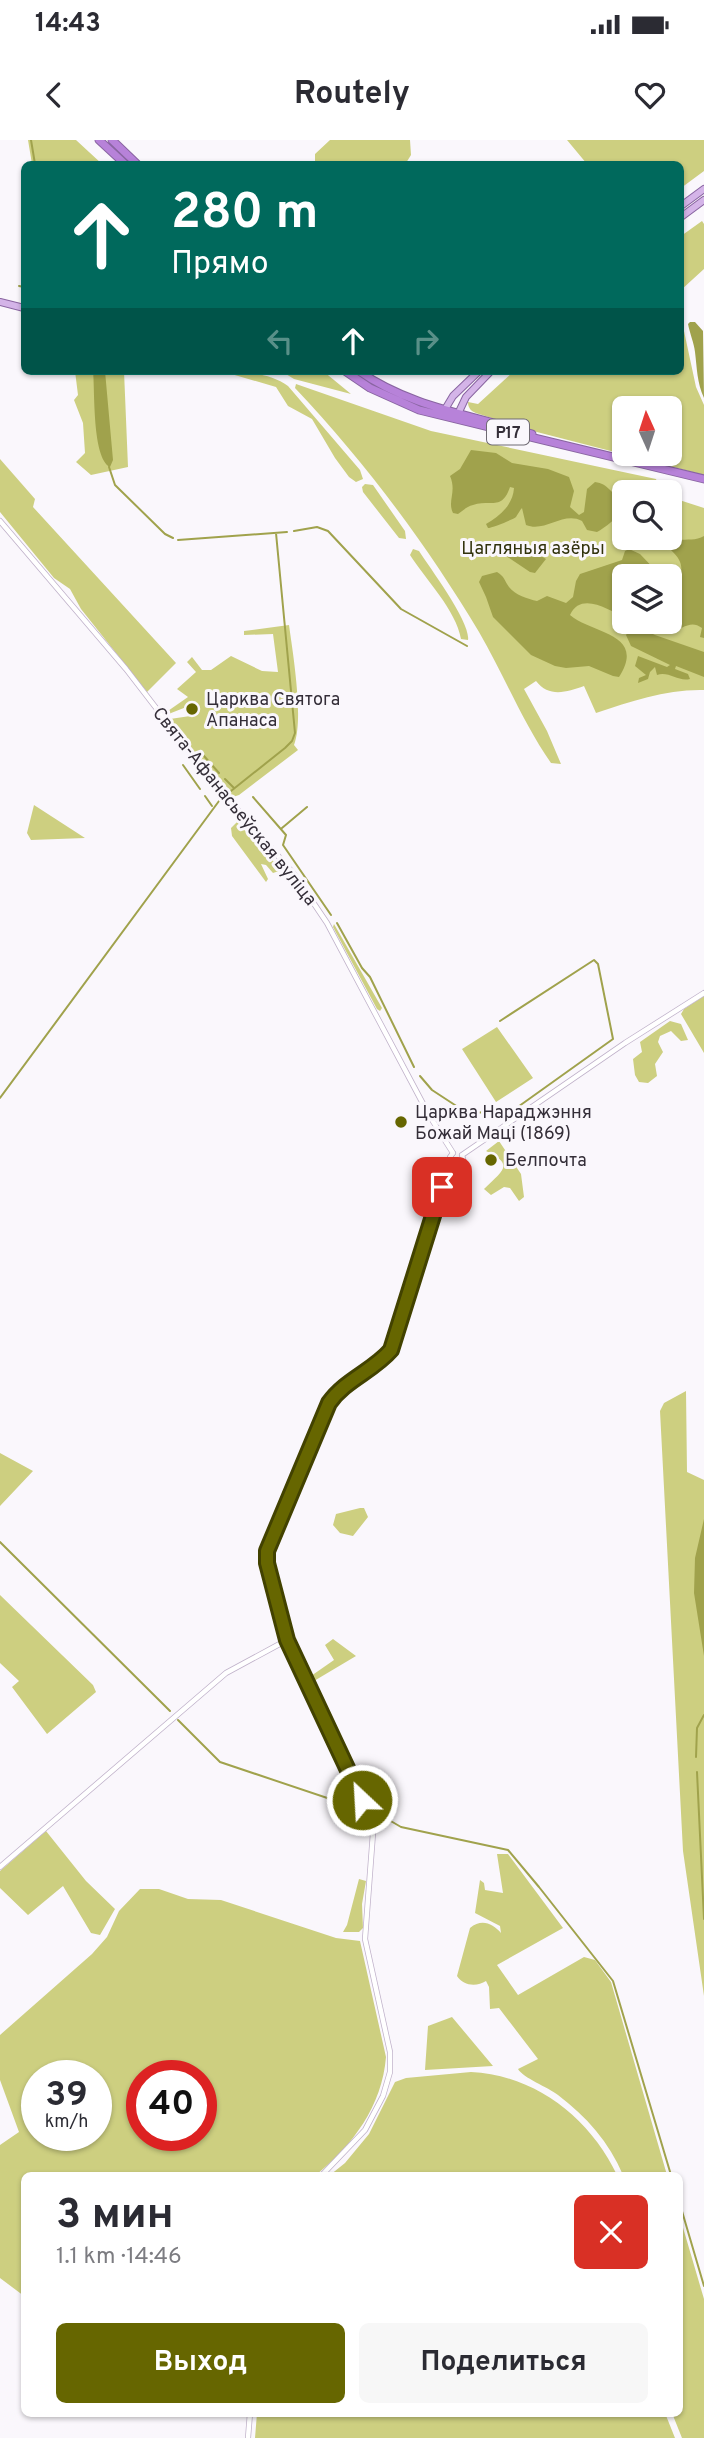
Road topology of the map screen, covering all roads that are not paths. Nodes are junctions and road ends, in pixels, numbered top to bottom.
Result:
1 (99, 140) edge
2 (112, 140) edge
3 (122, 161) edge
4 (134, 161) edge
5 (704, 189) edge
6 (704, 200) edge
7 (684, 204) edge
8 (684, 215) edge
9 (0, 302) edge
10 (21, 307) edge
11 (352, 375) edge
12 (366, 375) edge
13 (475, 375) edge
14 (487, 375) edge
15 (450, 415) junction
16 (704, 479) edge
17 (0, 521) edge
18 (704, 993) edge
19 (453, 1153) junction
20 (461, 1155) junction
21 (450, 1163) junction
22 (287, 1640) junction
23 (0, 1867) edge
24 (325, 2172) edge
25 (250, 2417) edge
26 (248, 2438) edge

1 - 3 highway
2 - 4 highway
5 - 7 main road
6 - 8 main road
9 - 10 main road
11 - 15 highway, Р17
12 - 15 highway, Р17
13 - 15 main road
14 - 15 main road
15 - 16 highway, Р17
17 - 19 street, Свята-Афанасьеўская вуліца
18 - 20 street
19 - 20 street
19 - 21 street
20 - 21 street
21 - 22 street
22 - 23 street
22 - 24 street
25 - 26 street

